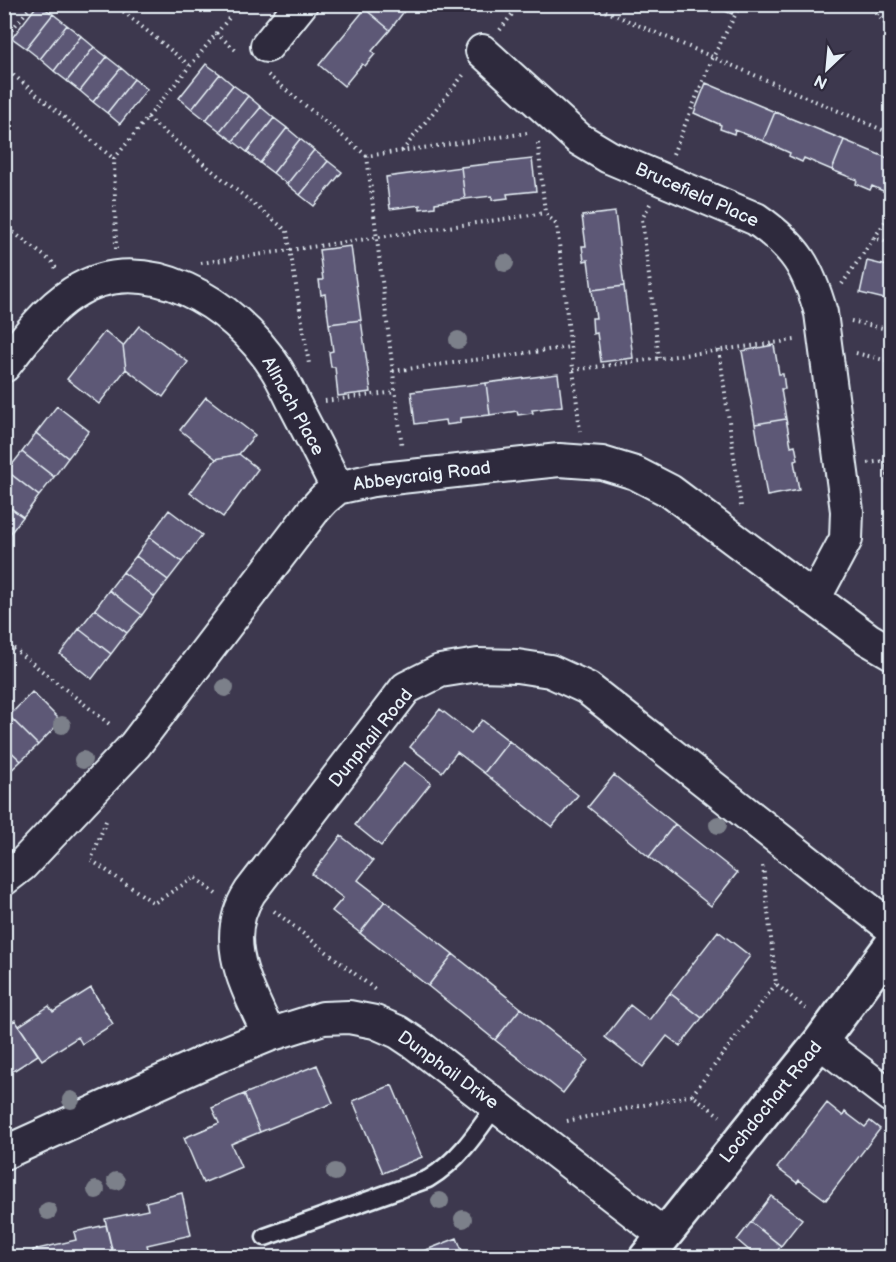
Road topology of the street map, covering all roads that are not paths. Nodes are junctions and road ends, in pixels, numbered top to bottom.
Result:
1 (301, 4) edge
2 (482, 51) road end
3 (256, 57) road end
4 (4, 366) edge
5 (338, 488) junction
6 (814, 599) junction
7 (891, 652) edge
8 (4, 879) edge
9 (891, 928) edge
10 (891, 944) edge
11 (269, 1035) junction
12 (825, 1035) junction
13 (891, 1097) edge
14 (496, 1105) junction
15 (4, 1153) edge
16 (265, 1237) dead end
17 (655, 1246) edge

1 - 3 street
2 - 6 street, Brucefield Place
4 - 5 street, Allnach Place
5 - 6 street, Abbeycraig Road
5 - 8 street, Abbeycraig Road
6 - 7 street, Abbeycraig Road
9 - 11 street, Dunphail Road
10 - 12 street, Lochdochart Road
11 - 14 street, Dunphail Drive
11 - 15 street, Dunphail Drive
12 - 13 street
12 - 17 street, Lochdochart Road
14 - 16 lane
14 - 17 street, Dunphail Drive

